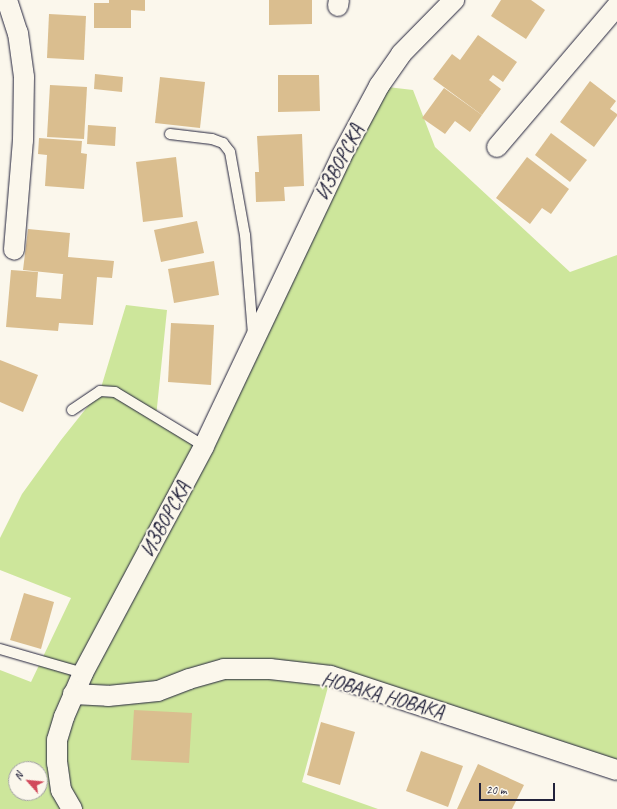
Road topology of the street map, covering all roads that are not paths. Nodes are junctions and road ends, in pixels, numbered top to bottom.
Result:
1 (7, 0) edge
2 (454, 0) edge
3 (617, 6) edge
4 (170, 134) dead end
5 (498, 146) dead end
6 (14, 250) dead end
7 (254, 343) junction
8 (72, 410) dead end
9 (204, 446) junction
10 (0, 649) edge
11 (83, 673) junction
12 (73, 694) junction
13 (617, 770) edge
14 (72, 809) edge

1 - 6 street
2 - 7 street, ИЗВОРСКА
3 - 5 street
4 - 7 lane
7 - 9 street, ИЗВОРСКА
8 - 9 lane
9 - 11 street, ИЗВОРСКА
10 - 11 lane
11 - 12 street, ИЗВОРСКА
12 - 13 street, НОВАКА НОВАКА
12 - 14 street, ИЗВОРСКА

